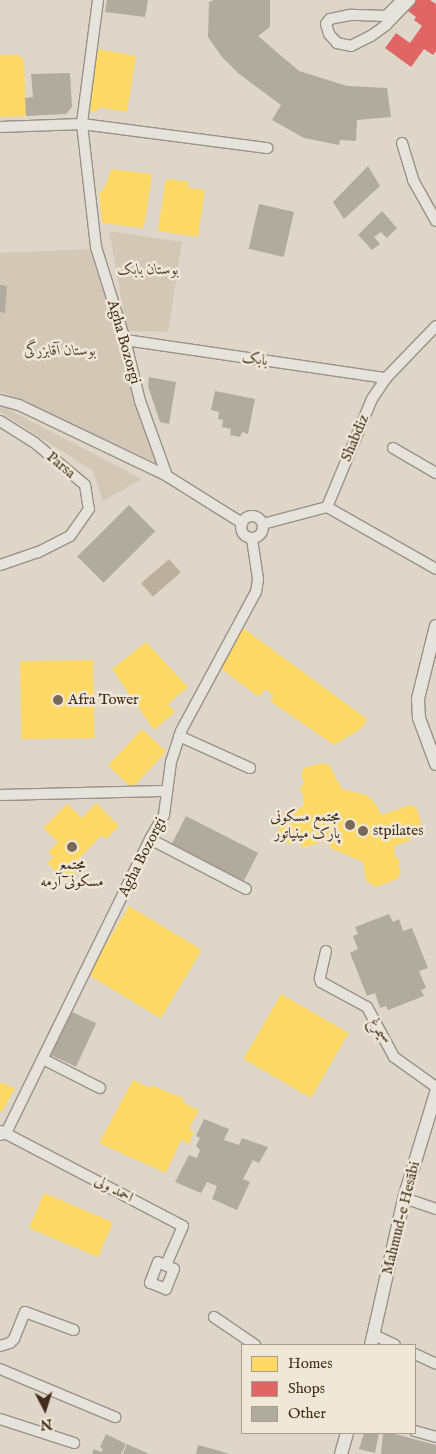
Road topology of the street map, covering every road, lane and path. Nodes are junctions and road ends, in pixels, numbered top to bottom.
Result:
1 (98, 0) edge
2 (402, 0) edge
3 (410, 0) edge
4 (82, 124) junction
5 (0, 127) edge
6 (402, 143) dead end
7 (267, 148) dead end
8 (436, 220) edge
9 (436, 326) edge
10 (125, 340) junction
11 (386, 378) junction
12 (0, 400) edge
13 (0, 421) edge
14 (392, 448) dead end
15 (436, 473) edge
16 (167, 476) junction
17 (327, 507) junction
18 (242, 523) junction
19 (263, 524) junction
20 (252, 539) junction
21 (0, 565) edge
22 (436, 569) edge
23 (436, 626) edge
24 (179, 736) junction
25 (436, 764) edge
26 (250, 768) dead end
27 (168, 791) junction
28 (0, 795) edge
29 (150, 839) junction
30 (246, 889) dead end
31 (326, 951) dead end
32 (42, 1059) junction
33 (100, 1088) dead end
34 (436, 1088) edge
35 (436, 1093) edge
36 (2, 1133) edge
37 (404, 1198) junction
38 (436, 1210) edge
39 (166, 1265) dead end
40 (214, 1318) dead end
41 (74, 1330) dead end
42 (372, 1340) edge
43 (253, 1344) edge
44 (390, 1344) edge
45 (0, 1346) edge
46 (416, 1354) edge
47 (436, 1364) edge
48 (0, 1369) edge
49 (116, 1418) dead end
50 (0, 1419) edge
51 (416, 1431) edge
52 (347, 1434) edge
53 (436, 1437) edge
54 (74, 1443) dead end
55 (341, 1454) edge

1 - 4 street, Agha Bozorgi
2 - 3 street
4 - 5 street
4 - 7 street
4 - 10 street, Agha Bozorgi
6 - 8 street
9 - 11 street, Shabdiz
10 - 11 street, بابک
10 - 16 street, Agha Bozorgi
11 - 17 street, Shabdiz
12 - 16 street
13 - 21 street, Parsa
14 - 15 street
16 - 18 street
17 - 19 street
17 - 22 street
18 - 19 street
18 - 20 street
19 - 20 street
20 - 24 street, Agha Bozorgi
23 - 25 street
24 - 26 street
24 - 27 street, Agha Bozorgi
27 - 28 street
27 - 29 street, Agha Bozorgi
29 - 30 street
29 - 32 street, Agha Bozorgi
31 - 34 street, سیمرغ
32 - 33 street
32 - 36 street, Agha Bozorgi
35 - 37 street, Mahmud-e Hesābi
36 - 39 street, احمد ولی
37 - 38 street
37 - 42 street, Mahmud-e Hesābi
40 - 43 street
41 - 45 street
42 - 44 street
46 - 47 street
48 - 49 street
50 - 54 street
51 - 53 street
52 - 55 street

